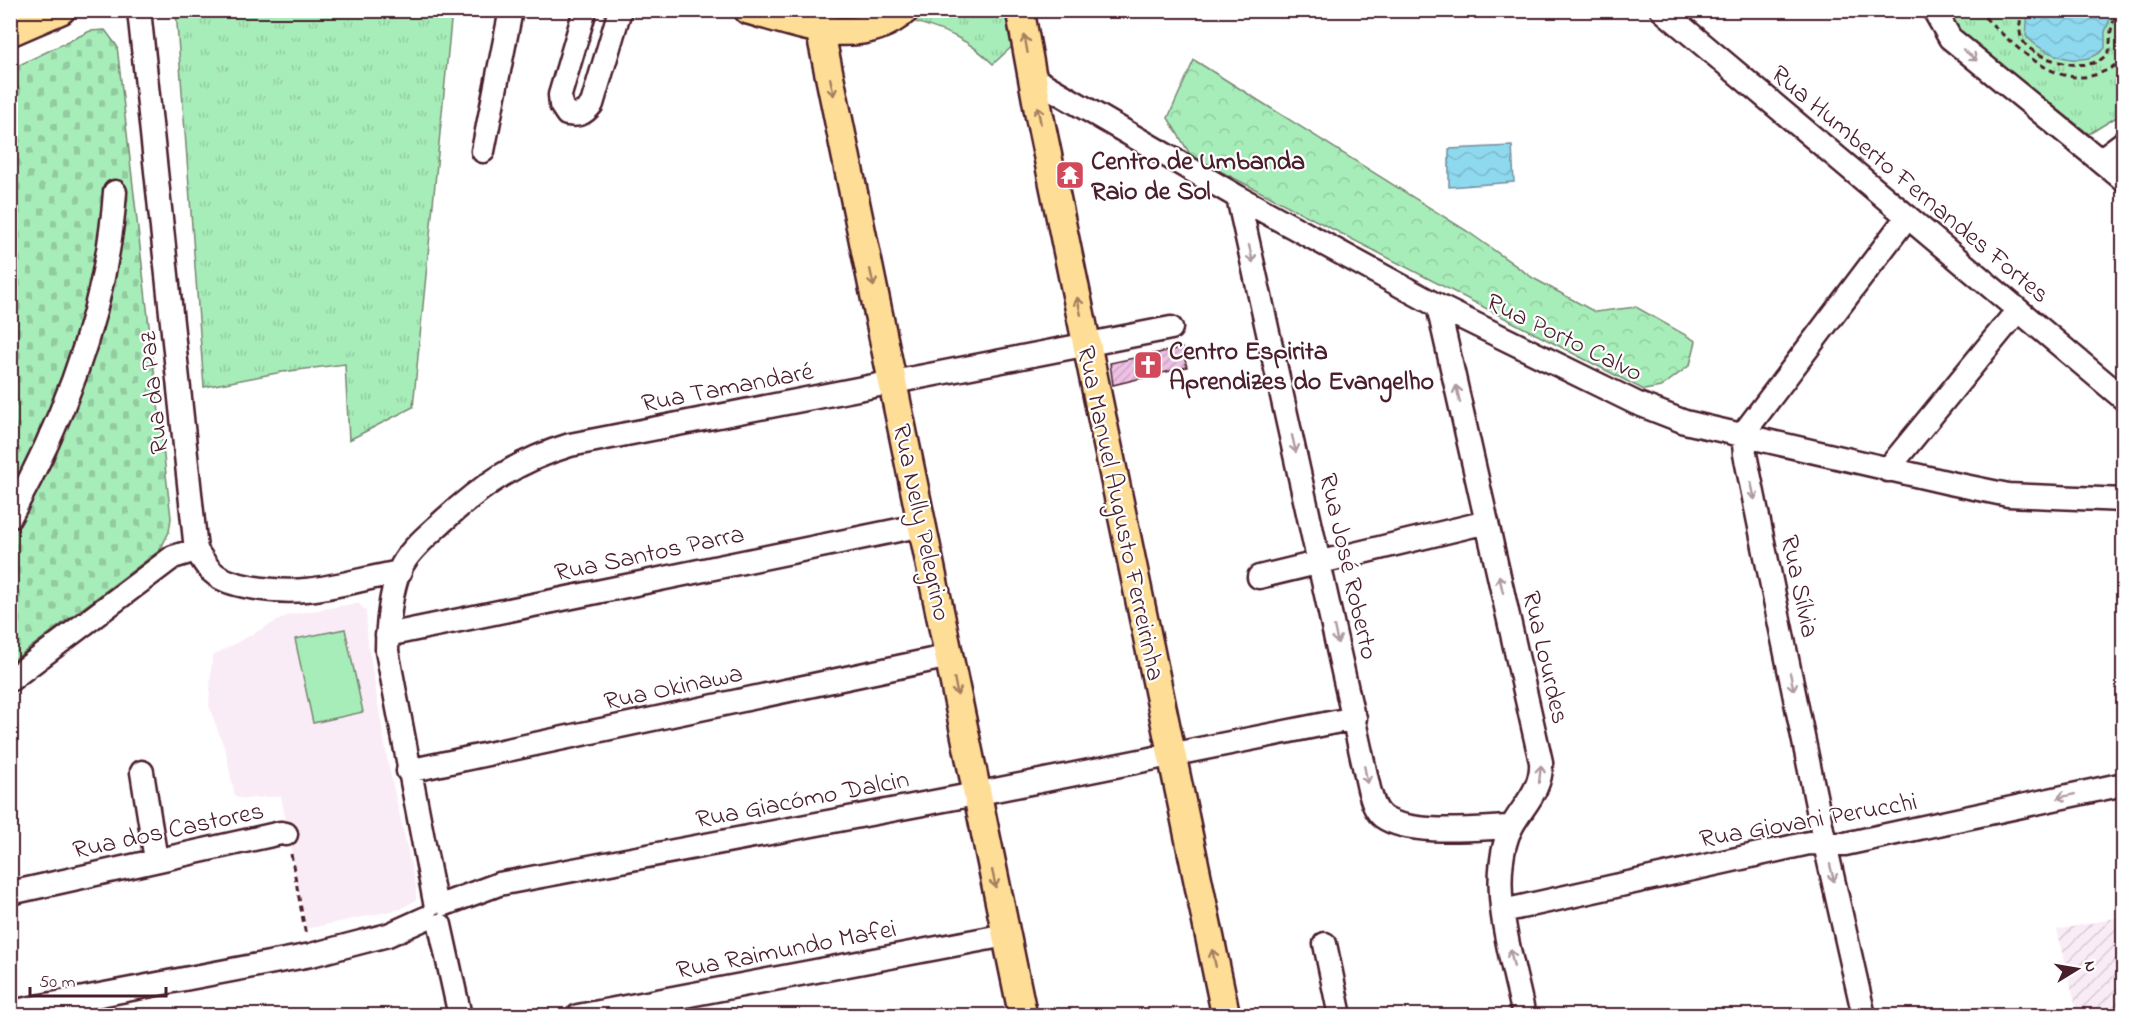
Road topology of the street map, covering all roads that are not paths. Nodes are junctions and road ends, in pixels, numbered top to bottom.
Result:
1 (16, 10) edge
2 (61, 10) edge
3 (139, 10) edge
4 (511, 10) edge
5 (585, 10) edge
6 (620, 10) edge
7 (905, 10) edge
8 (1020, 10) edge
9 (1662, 10) edge
10 (1934, 10) edge
11 (10, 13) edge
12 (764, 13) edge
13 (820, 30) junction
14 (10, 32) edge
15 (1033, 78) junction
16 (2124, 142) edge
17 (483, 151) dead end
18 (2100, 160) junction
19 (2124, 180) edge
20 (116, 192) dead end
21 (1238, 197) junction
22 (1907, 217) junction
23 (1438, 306) junction
24 (2018, 310) junction
25 (1171, 328) dead end
26 (1087, 346) junction
27 (895, 383) junction
28 (2124, 399) edge
29 (1743, 434) junction
30 (1887, 470) junction
31 (2124, 500) edge
32 (10, 517) edge
33 (1487, 522) junction
34 (923, 525) junction
35 (196, 550) junction
36 (1321, 563) junction
37 (400, 572) junction
38 (1259, 577) dead end
39 (387, 635) junction
40 (950, 656) junction
41 (10, 680) edge
42 (1355, 718) junction
43 (1173, 754) junction
44 (408, 771) junction
45 (142, 772) dead end
46 (2124, 784) edge
47 (977, 794) junction
48 (1511, 827) junction
49 (286, 834) road end
50 (1825, 843) junction
51 (156, 861) junction
52 (10, 893) edge
53 (1503, 911) junction
54 (436, 912) junction
55 (1006, 935) junction
56 (1325, 944) dead end
57 (10, 1012) edge
58 (459, 1016) edge
59 (578, 1016) edge
60 (1023, 1016) edge
61 (1226, 1016) edge
62 (1340, 1016) edge
63 (1524, 1016) edge
64 (1864, 1016) edge

1 - 11 main road
2 - 14 main road
3 - 35 street, Rua da Paz
4 - 17 street
5 - 6 street
7 - 13 main road
15 -> 8 main road, Rua Manuel Augusto Ferreirinha
9 - 22 street, Rua Humberto Fernandes Fortes
10 -> 18 street
12 - 13 main road
13 -> 27 main road, Rua Nelly Pelegrino
15 - 21 street, Rua Porto Calvo
26 -> 15 main road, Rua Manuel Augusto Ferreirinha
16 - 18 street
18 - 19 street
20 - 32 street
21 - 23 street, Rua Porto Calvo
21 -> 36 street, Rua José Roberto
22 - 24 street, Rua Humberto Fernandes Fortes
22 - 29 street
23 - 29 street, Rua Porto Calvo
33 -> 23 street, Rua Lourdes
24 - 28 street, Rua Humberto Fernandes Fortes
24 - 30 street
25 - 26 street, Rua Tamandaré
26 - 27 street, Rua Tamandaré
26 - 43 main road, Rua Manuel Augusto Ferreirinha
27 - 34 main road, Rua Nelly Pelegrino
27 - 37 street, Rua Tamandaré
29 - 30 street, Rua Porto Calvo
29 -> 50 street, Rua Sílvia
30 - 31 street, Rua Porto Calvo
33 - 36 street
48 -> 33 street, Rua Lourdes
34 - 39 street, Rua Santos Parra
34 - 40 main road, Rua Nelly Pelegrino
35 - 37 street
35 - 41 street
36 - 38 street
36 -> 42 street, Rua José Roberto
37 - 39 street, Rua Tamandaré
39 - 44 street, Rua Tamandaré
40 - 44 street, Rua Okinawa
40 -> 47 main road, Rua Nelly Pelegrino
42 - 43 street, Rua Giacómo Dalcin
42 -> 48 street, Rua José Roberto
43 - 47 street, Rua Giacómo Dalcin
61 -> 43 main road, Rua Manuel Augusto Ferreirinha
44 - 54 street, Rua Tamandaré
45 - 51 street
46 -> 50 street, Rua Giovani Perucchi
47 - 54 street, Rua Giacómo Dalcin
47 -> 55 main road, Rua Nelly Pelegrino
48 - 53 street, Rua Lourdes
49 - 51 street, Rua dos Castores
50 - 53 street, Rua Giovani Perucchi
50 -> 64 street, Rua Sílvia
51 - 52 street, Rua dos Castores
63 -> 53 street, Rua Lourdes
54 - 57 street, Rua Giacómo Dalcin
54 - 58 street, Rua Tamandaré
55 - 59 street, Rua Raimundo Mafei
55 - 60 main road, Rua Nelly Pelegrino
56 - 62 street

